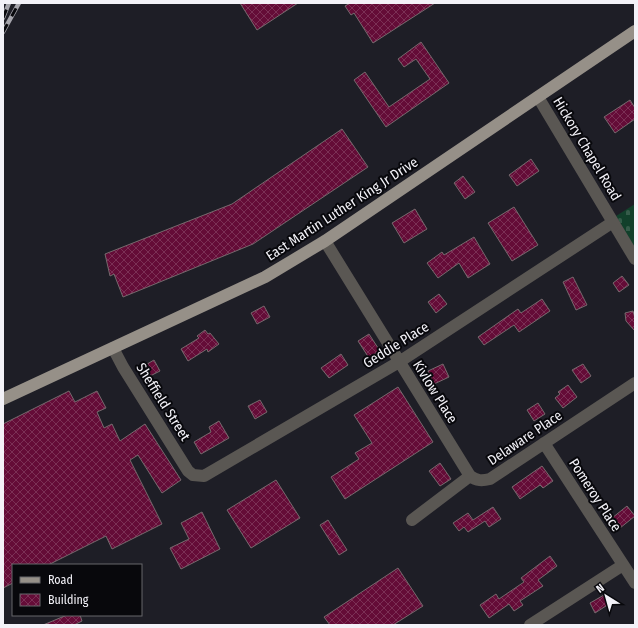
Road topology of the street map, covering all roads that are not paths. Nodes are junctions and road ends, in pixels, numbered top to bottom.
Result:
1 (635, 31) edge
2 (538, 97) junction
3 (613, 222) junction
4 (326, 241) junction
5 (635, 259) edge
6 (113, 348) junction
7 (399, 362) junction
8 (635, 383) edge
9 (3, 399) edge
10 (544, 443) junction
11 (188, 471) joint
12 (470, 476) junction
13 (412, 520) dead end
14 (623, 565) junction
15 (635, 583) edge
16 (530, 625) edge

1 - 2 main road, East Martin Luther King Jr Drive
2 - 3 street, Hickory Chapel Road
2 - 4 main road, East Martin Luther King Jr Drive
3 - 5 street, Hickory Chapel Road
3 - 7 street, Geddie Place
4 - 6 main road, East Martin Luther King Jr Drive
4 - 7 street, Kivlow Place
6 - 9 main road, East Martin Luther King Jr Drive
6 - 11 street, Sheffield Street
7 - 11 street, Geddie Place
7 - 12 street, Kivlow Place
8 - 10 street, Delaware Place
10 - 12 street, Delaware Place
10 - 14 street, Pomeroy Place
12 - 13 street
14 - 15 street, Pomeroy Place
14 - 16 street

